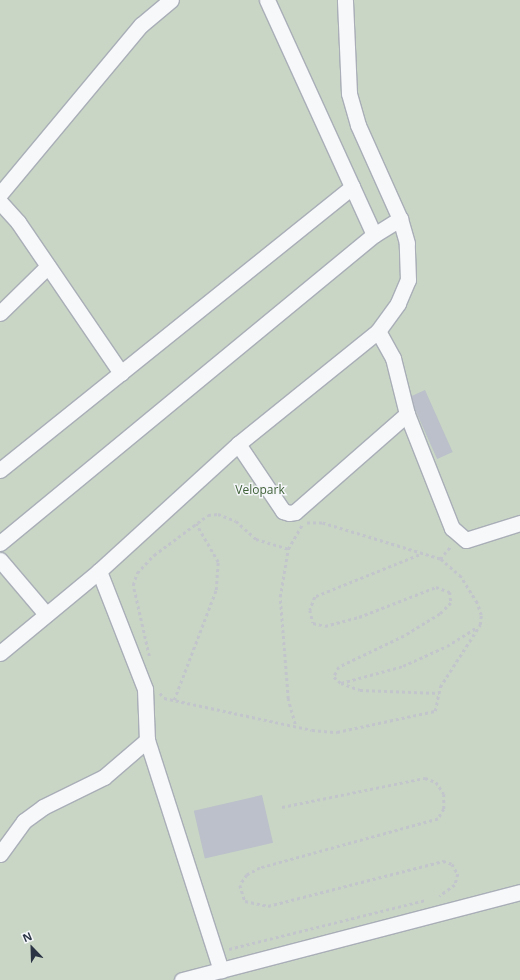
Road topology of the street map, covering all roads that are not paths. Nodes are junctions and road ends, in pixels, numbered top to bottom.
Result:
1 (171, 0) edge
2 (267, 0) edge
3 (345, 0) edge
4 (352, 187) junction
5 (0, 194) edge
6 (0, 202) edge
7 (400, 219) junction
8 (374, 236) junction
9 (48, 266) junction
10 (0, 313) edge
11 (378, 331) junction
12 (121, 372) junction
13 (407, 414) junction
14 (238, 444) junction
15 (0, 470) edge
16 (520, 523) edge
17 (0, 543) edge
18 (0, 560) edge
19 (99, 571) junction
20 (46, 614) junction
21 (0, 653) edge
22 (147, 740) junction
23 (0, 854) edge
24 (520, 892) edge
25 (221, 970) junction
26 (182, 980) edge

1 - 5 lane
2 - 4 lane
3 - 7 lane
4 - 8 lane
4 - 12 lane
6 - 9 lane
7 - 8 lane
7 - 11 lane
8 - 17 lane
9 - 10 lane
9 - 12 lane
11 - 13 lane
11 - 14 lane
12 - 15 lane
13 - 14 lane
13 - 16 lane
14 - 19 lane
18 - 20 lane
19 - 20 lane
19 - 22 lane
20 - 21 lane
22 - 23 lane
22 - 25 lane
24 - 25 lane
25 - 26 lane

